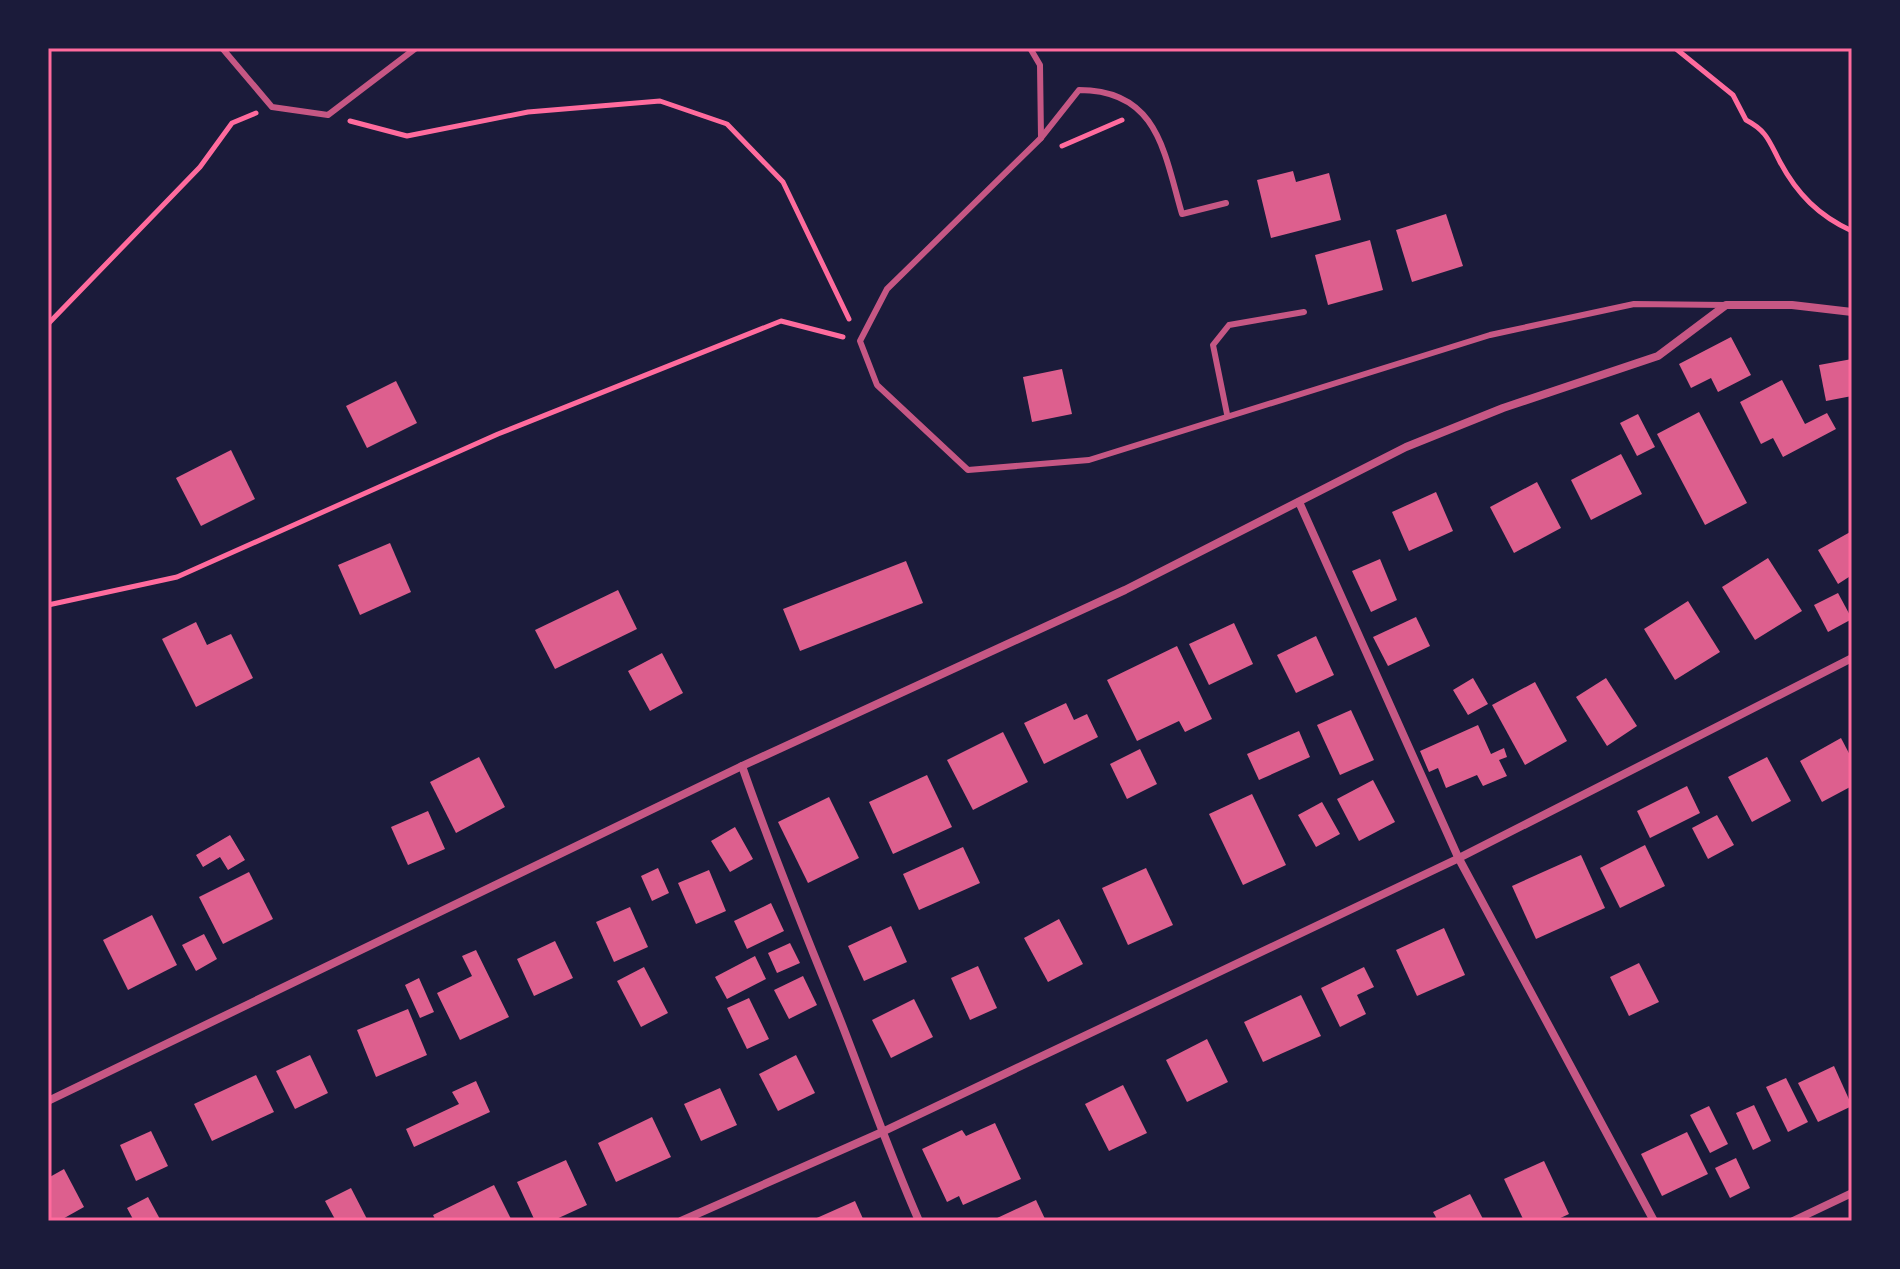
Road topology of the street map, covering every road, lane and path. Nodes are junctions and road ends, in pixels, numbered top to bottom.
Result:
1 (222, 48) edge
2 (416, 48) edge
3 (1030, 48) edge
4 (1675, 48) edge
5 (272, 107) junction
6 (1142, 111) junction
7 (328, 115) junction
8 (1041, 138) junction
9 (1056, 148) dead end
10 (1226, 203) dead end
11 (1852, 231) edge
12 (1726, 305) junction
13 (1304, 312) dead end
14 (1852, 312) edge
15 (48, 324) edge
16 (860, 341) junction
17 (1227, 414) junction
18 (1299, 502) junction
19 (48, 605) edge
20 (1852, 658) edge
21 (742, 766) junction
22 (1458, 857) junction
23 (48, 1101) edge
24 (880, 1133) junction
25 (1852, 1193) edge
26 (681, 1221) edge
27 (919, 1221) edge
28 (1654, 1221) edge
29 (1793, 1221) edge

1 - 5 lane
2 - 7 lane
3 - 8 lane
4 - 11 path
5 - 7 lane
5 - 15 path
6 - 8 lane
6 - 9 path
6 - 10 lane
7 - 16 path
8 - 16 lane
12 - 14 street
12 - 17 lane
12 - 18 street
13 - 17 lane
16 - 17 lane
16 - 19 path
18 - 21 street
18 - 22 street
20 - 22 street
21 - 23 street
21 - 24 street
22 - 24 street
22 - 28 street
24 - 26 street
24 - 27 street
25 - 29 street

